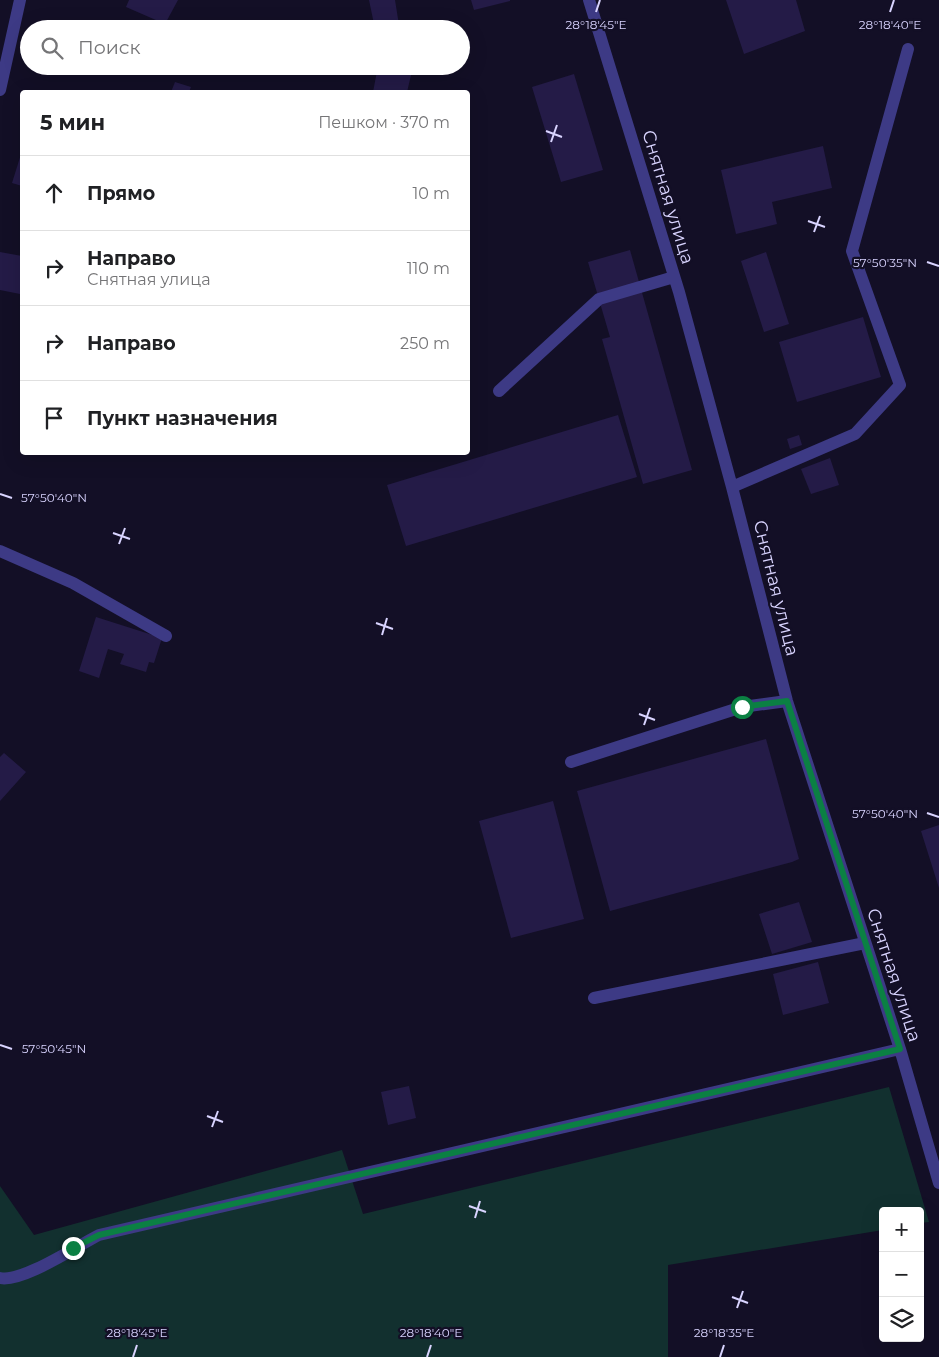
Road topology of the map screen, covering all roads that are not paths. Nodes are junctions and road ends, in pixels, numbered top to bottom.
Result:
1 (20, 0) edge
2 (589, 0) edge
3 (908, 49) dead end
4 (0, 90) edge
5 (674, 277) junction
6 (499, 390) dead end
7 (732, 487) junction
8 (0, 551) edge
9 (166, 636) dead end
10 (787, 701) junction
11 (571, 762) dead end
12 (865, 943) junction
13 (594, 998) dead end
14 (900, 1049) junction
15 (939, 1183) edge
16 (0, 1278) edge

1 - 4 street
2 - 5 street, Снятная улица
3 - 7 street
5 - 6 street
5 - 7 street, Снятная улица
7 - 10 street, Снятная улица
8 - 9 street
10 - 11 street
10 - 12 street, Снятная улица
12 - 13 street
12 - 14 street, Снятная улица
14 - 15 street, Снятная улица
14 - 16 street

